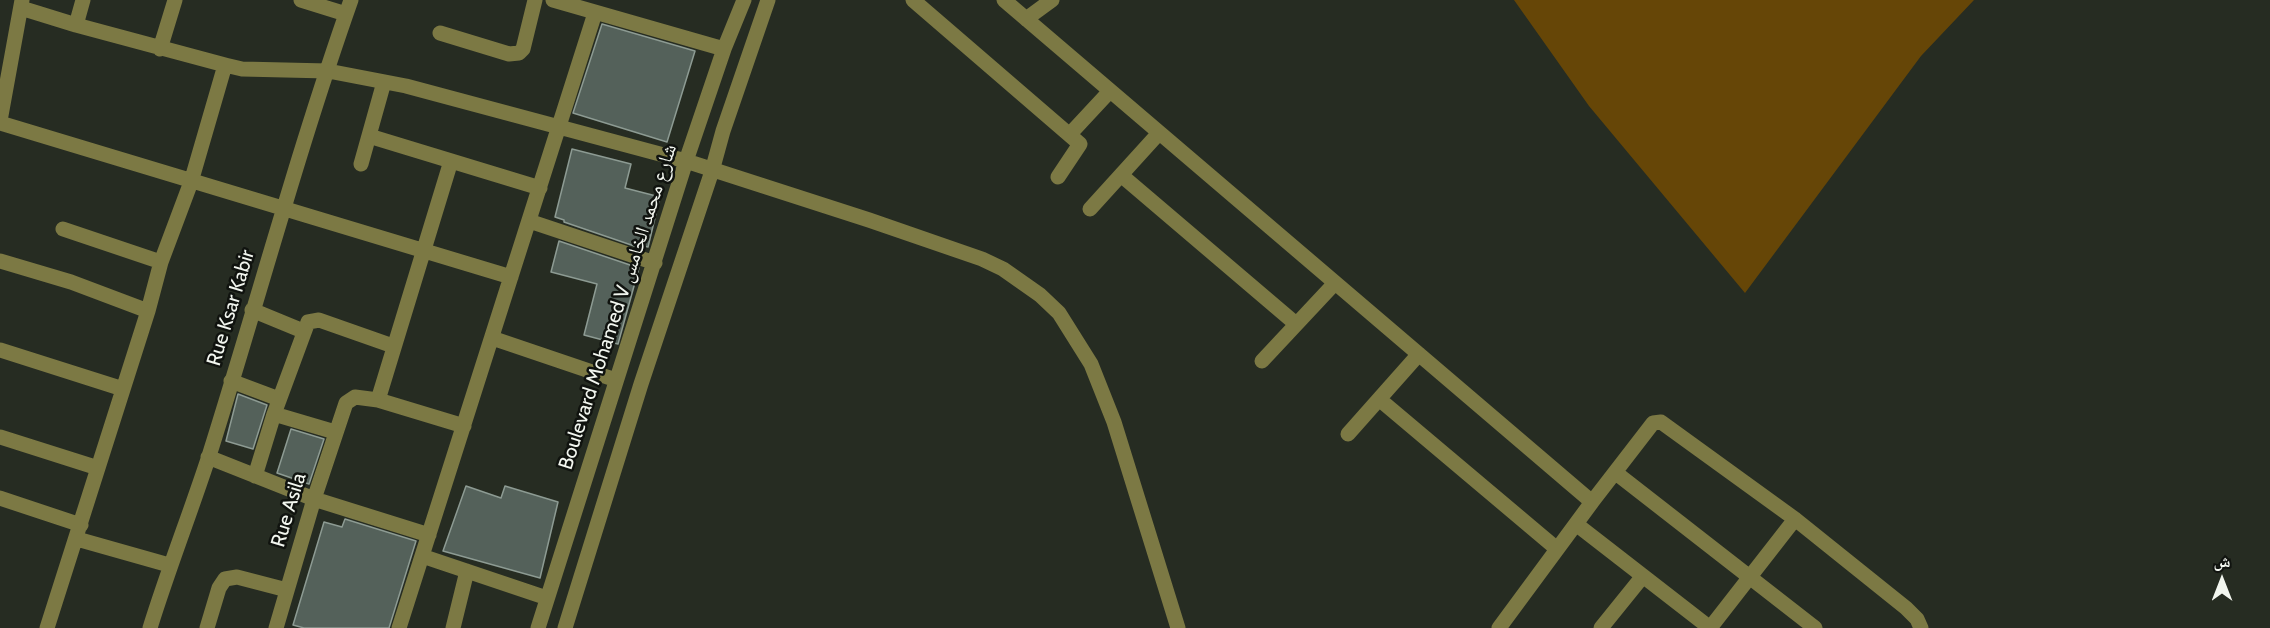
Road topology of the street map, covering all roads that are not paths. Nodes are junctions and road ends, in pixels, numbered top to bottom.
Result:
1 (83, 0) edge
2 (175, 0) edge
3 (301, 0) edge
4 (535, 0) edge
5 (553, 0) edge
6 (744, 0) edge
7 (768, 0) edge
8 (913, 0) edge
9 (1004, 0) edge
10 (1052, 0) edge
11 (21, 4) edge
12 (348, 7) edge
13 (595, 13) junction
14 (1026, 19) junction
15 (76, 25) junction
16 (440, 33) dead end
17 (160, 49) junction
18 (724, 49) junction
19 (225, 65) junction
20 (328, 71) junction
21 (384, 82) junction
22 (1110, 92) junction
23 (0, 122) edge
24 (559, 128) junction
25 (1159, 133) junction
26 (1070, 134) junction
27 (369, 136) junction
28 (451, 161) junction
29 (687, 161) junction
30 (361, 164) dead end
31 (712, 171) junction
32 (1121, 175) junction
33 (1058, 177) dead end
34 (191, 182) junction
35 (540, 188) junction
36 (282, 209) junction
37 (1090, 209) dead end
38 (529, 221) junction
39 (63, 229) dead end
40 (423, 250) junction
41 (0, 261) edge
42 (160, 262) junction
43 (655, 263) junction
44 (511, 277) junction
45 (1335, 283) junction
46 (252, 310) junction
47 (148, 311) junction
48 (1296, 324) junction
49 (303, 331) junction
50 (492, 338) junction
51 (393, 346) junction
52 (0, 350) edge
53 (1419, 354) junction
54 (1262, 361) dead end
55 (616, 380) junction
56 (231, 381) junction
57 (123, 389) junction
58 (1379, 399) junction
59 (378, 400) junction
60 (276, 407) junction
61 (464, 426) junction
62 (335, 432) junction
63 (1348, 434) dead end
64 (0, 437) edge
65 (208, 457) junction
66 (98, 468) junction
67 (1616, 473) junction
68 (255, 476) junction
69 (0, 498) edge
70 (314, 499) junction
71 (1592, 501) junction
72 (1795, 519) junction
73 (1576, 524) junction
74 (79, 532) junction
75 (429, 535) junction
76 (1557, 549) junction
77 (422, 556) junction
78 (169, 565) junction
79 (467, 572) junction
80 (1642, 576) junction
81 (1750, 577) junction
82 (287, 590) junction
83 (548, 598) junction
84 (47, 628) edge
85 (150, 628) edge
86 (207, 628) edge
87 (276, 628) edge
88 (399, 628) edge
89 (453, 628) edge
90 (538, 628) edge
91 (565, 628) edge
92 (1178, 628) edge
93 (1499, 628) edge
94 (1600, 628) edge
95 (1710, 628) edge
96 (1815, 628) edge
97 (1921, 628) edge

1 - 15 street
2 - 17 street
3 - 12 street
4 - 16 street
5 - 13 street
6 - 18 street, Boulevard Mohamed V شارع محمد الخامس
7 - 31 street
8 - 26 street
9 - 14 street
10 - 14 street
11 - 15 street
11 - 23 street
12 - 20 street, Rue Ksar Kabir
13 - 18 street
13 - 24 street
14 - 22 street
15 - 17 street
17 - 19 street
18 - 29 street, Boulevard Mohamed V شارع محمد الخامس
19 - 20 street
19 - 34 street
20 - 21 street
20 - 36 street, Rue Ksar Kabir
21 - 24 street
21 - 27 street
22 - 25 street
22 - 26 street
23 - 34 street
24 - 29 street
24 - 35 street
25 - 32 street
25 - 45 street
26 - 33 street
27 - 28 street
27 - 30 street
28 - 35 street
28 - 40 street
29 - 31 street
29 - 43 street, Boulevard Mohamed V شارع محمد الخامس
31 - 91 street
31 - 92 street
32 - 37 street
32 - 48 street
34 - 36 street
34 - 42 street
35 - 38 street
36 - 40 street
36 - 46 street, Rue Ksar Kabir
38 - 43 street
38 - 44 street
39 - 42 street
40 - 44 street
40 - 51 street
41 - 47 street
42 - 47 street
43 - 55 street, Boulevard Mohamed V شارع محمد الخامس
44 - 50 street
45 - 48 street
45 - 53 street
46 - 49 street
46 - 56 street, Rue Ksar Kabir
47 - 57 street
48 - 54 street
49 - 51 street
49 - 60 street
50 - 55 street
50 - 61 street
51 - 59 street
52 - 57 street
53 - 58 street
53 - 71 street
55 - 83 street, Boulevard Mohamed V شارع محمد الخامس
56 - 60 street
56 - 65 street, Rue Ksar Kabir
57 - 66 street
58 - 63 street
58 - 76 street
59 - 61 street
59 - 62 street, Rue Asila
60 - 62 street
60 - 68 street
61 - 75 street
62 - 70 street, Rue Asila
64 - 66 street
65 - 68 street
65 - 78 street, Rue Ksar Kabir
66 - 74 street
67 - 71 street
67 - 72 street
67 - 81 street
68 - 70 street
69 - 74 street
70 - 75 street
70 - 82 street, Rue Asila
71 - 73 street
72 - 81 street
72 - 97 street
73 - 76 street
73 - 80 street
74 - 78 street
74 - 84 street
75 - 77 street
76 - 93 street
77 - 79 street
77 - 88 street
78 - 85 street, Rue Ksar Kabir
79 - 83 street
79 - 89 street
80 - 94 street
80 - 95 street
81 - 95 street
81 - 96 street
82 - 86 street
82 - 87 street, Rue Asila
83 - 90 street, Boulevard Mohamed V شارع محمد الخامس

